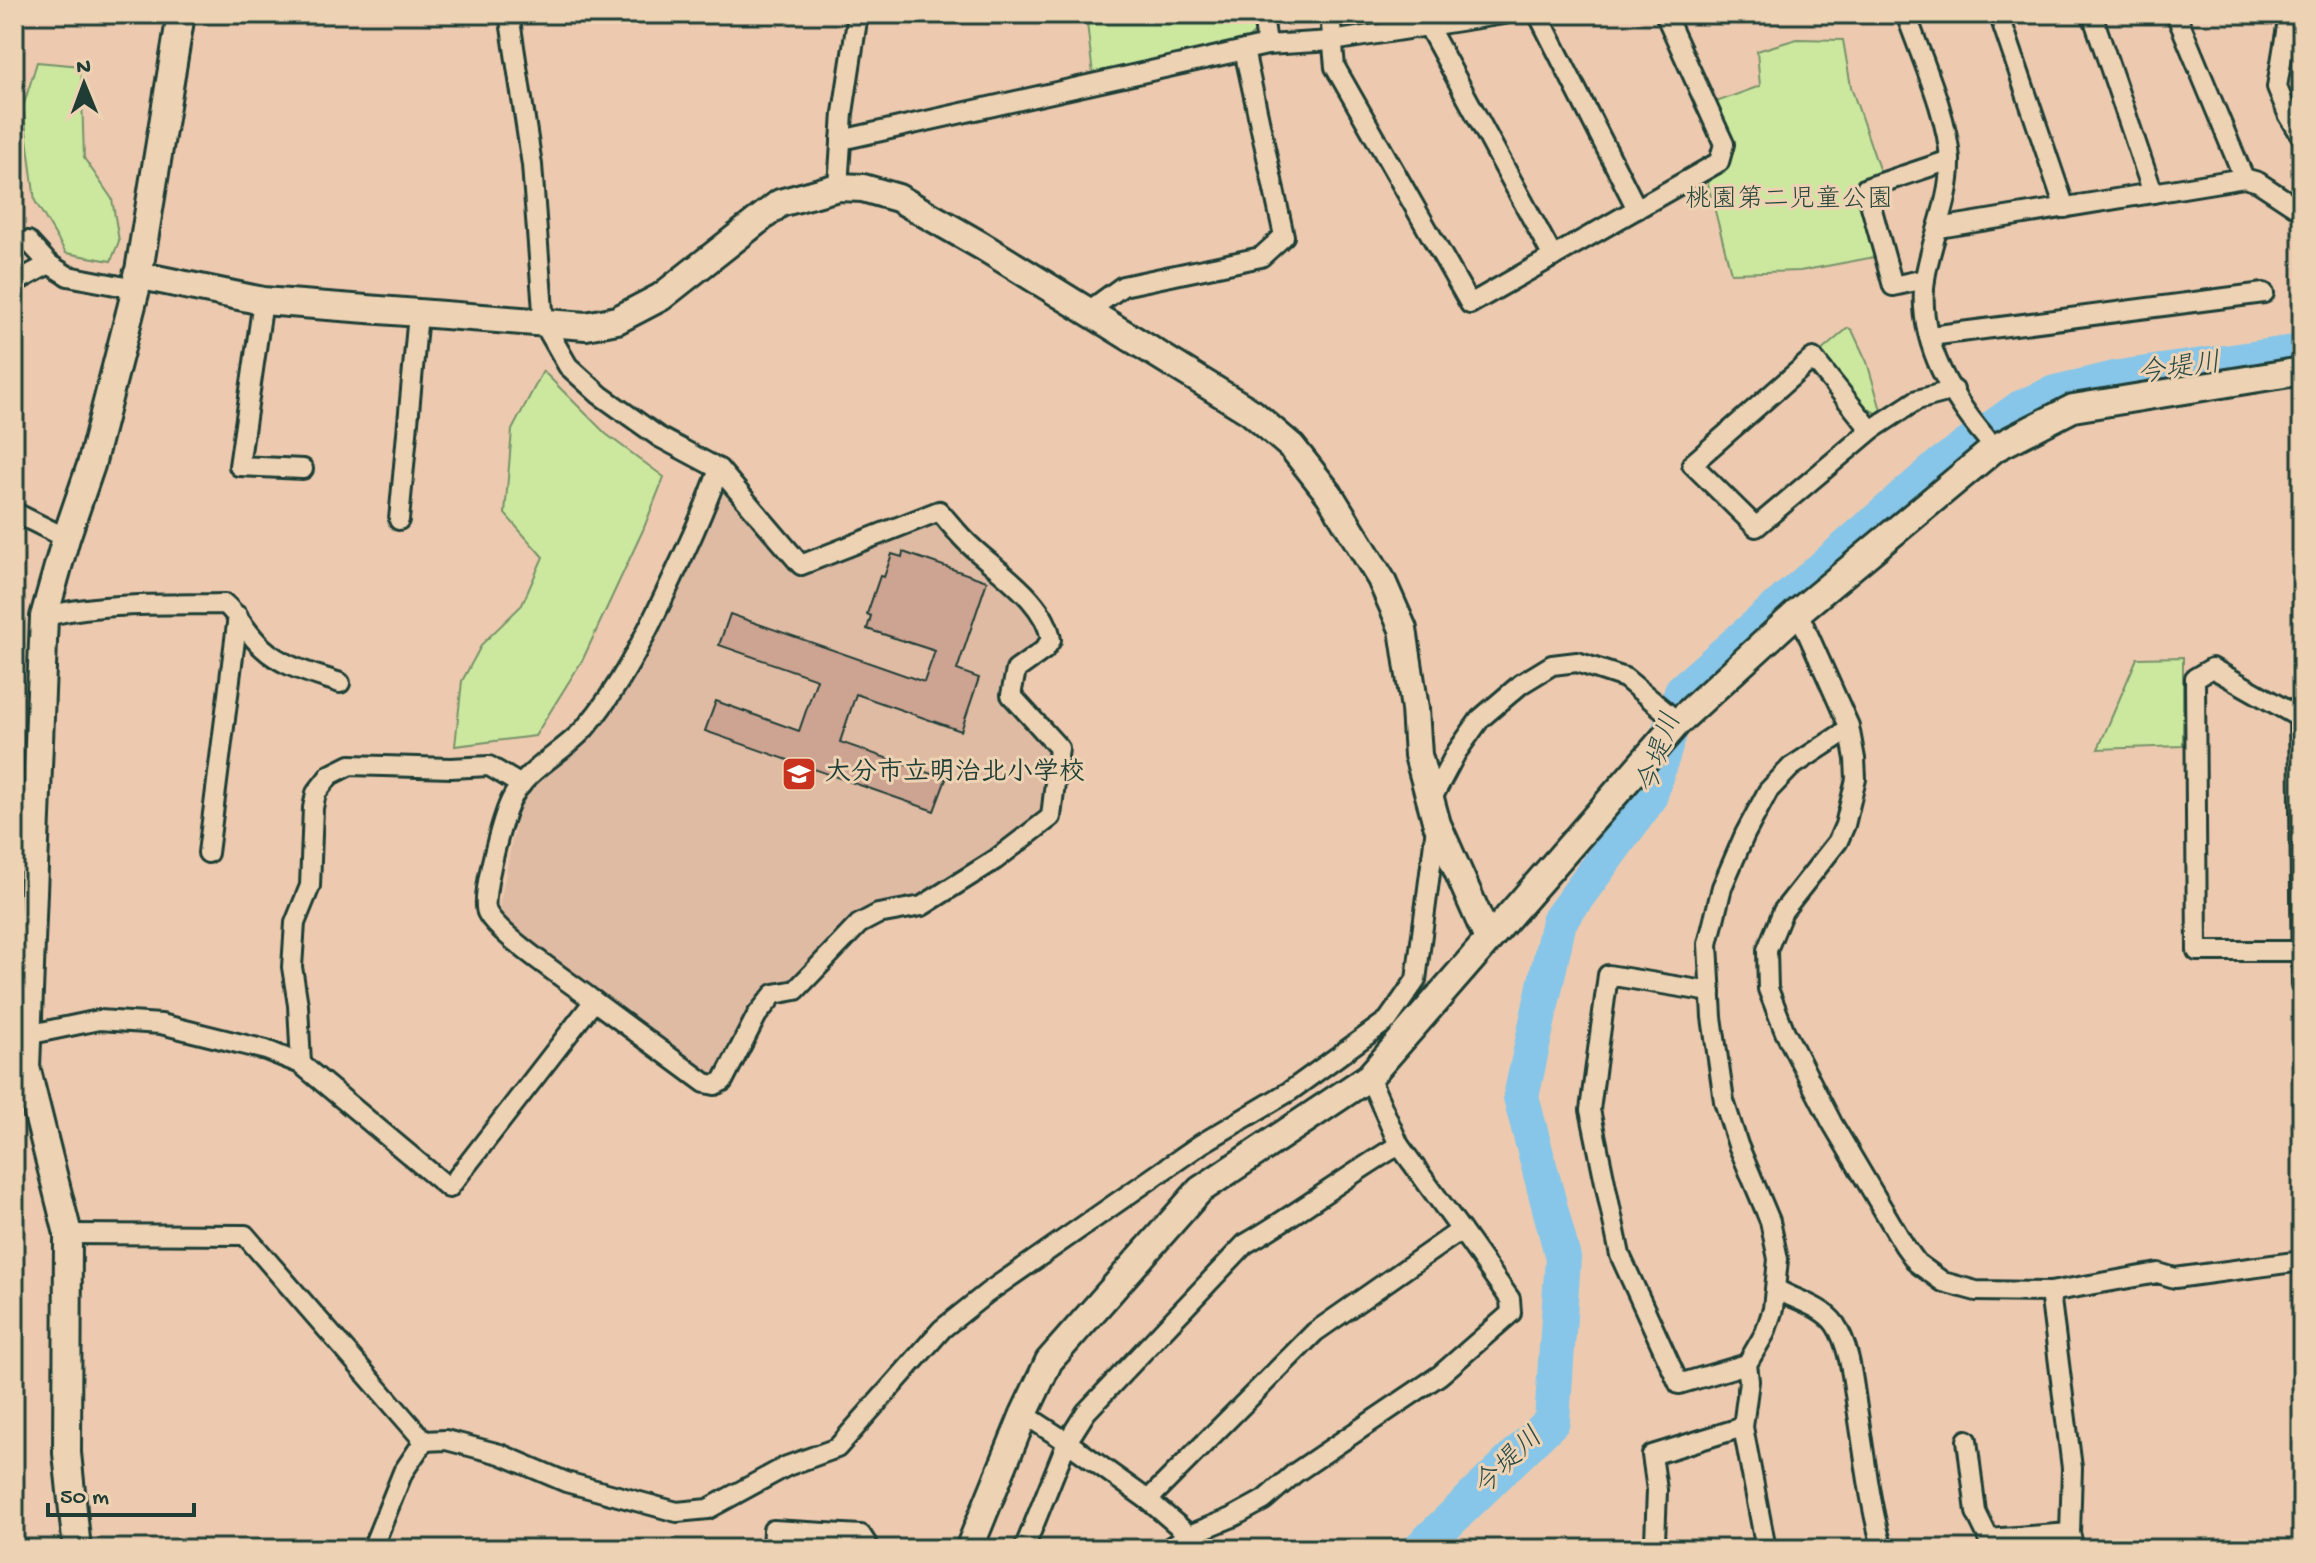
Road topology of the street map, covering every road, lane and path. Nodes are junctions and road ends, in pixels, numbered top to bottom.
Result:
1 (181, 14) edge
2 (509, 14) edge
3 (858, 14) edge
4 (1263, 14) edge
5 (1330, 14) edge
6 (1504, 14) edge
7 (1538, 14) edge
8 (1665, 14) edge
9 (1906, 14) edge
10 (1999, 14) edge
11 (2092, 14) edge
12 (2176, 14) edge
13 (2289, 14) edge
14 (1428, 26) junction
15 (1332, 41) junction
16 (1267, 45) junction
17 (1244, 50) junction
18 (2302, 137) edge
19 (841, 140) junction
20 (1950, 160) junction
21 (2244, 178) junction
22 (838, 187) junction
23 (2153, 193) junction
24 (2065, 208) junction
25 (1637, 209) junction
26 (2302, 211) edge
27 (1939, 228) junction
28 (14, 240) edge
29 (1553, 257) junction
30 (49, 264) junction
31 (1925, 279) junction
32 (136, 282) junction
33 (14, 283) edge
34 (2264, 293) dead end
35 (263, 301) junction
36 (1087, 312) junction
37 (418, 314) junction
38 (544, 324) junction
39 (1930, 336) junction
40 (2302, 371) edge
41 (1954, 390) junction
42 (1871, 430) junction
43 (1990, 443) junction
44 (303, 469) dead end
45 (719, 469) junction
46 (14, 512) edge
47 (399, 520) dead end
48 (66, 538) junction
49 (1798, 612) junction
50 (238, 616) junction
51 (44, 617) junction
52 (340, 683) dead end
53 (2300, 718) edge
54 (1678, 722) junction
55 (1849, 729) junction
56 (521, 785) junction
57 (1434, 813) junction
58 (208, 853) dead end
59 (23, 898) edge
60 (1488, 939) junction
61 (2302, 951) edge
62 (2302, 983) edge
63 (1711, 992) junction
64 (594, 1001) junction
65 (27, 1035) junction
66 (301, 1064) junction
67 (20, 1069) edge
68 (1369, 1077) junction
69 (1399, 1145) junction
70 (1461, 1230) junction
71 (68, 1234) junction
72 (2302, 1261) edge
73 (1776, 1289) junction
74 (2050, 1292) junction
75 (1747, 1364) junction
76 (1024, 1414) junction
77 (1743, 1427) junction
78 (1967, 1440) dead end
79 (424, 1441) junction
80 (1067, 1442) junction
81 (1148, 1500) junction
82 (1189, 1535) junction
83 (2072, 1541) edge
84 (1991, 1544) edge
85 (77, 1549) edge
86 (372, 1549) edge
87 (772, 1549) edge
88 (870, 1549) edge
89 (969, 1549) edge
90 (1024, 1549) edge
91 (1167, 1549) edge
92 (1657, 1549) edge
93 (1766, 1549) edge
94 (1883, 1549) edge

1 - 32 street
2 - 38 street
3 - 19 street
4 - 16 street
5 - 15 street
6 - 14 street
7 - 25 street
8 - 25 street
9 - 20 street
10 - 24 street
11 - 23 street
12 - 21 street
13 - 18 street
14 - 15 street
14 - 29 street
15 - 16 street
15 - 29 street
16 - 17 street
17 - 19 street
17 - 36 street
19 - 22 street
20 - 27 street
20 - 31 street
21 - 23 street
21 - 26 street
22 - 36 street
22 - 38 street
23 - 24 street
24 - 27 street
25 - 29 street
27 - 31 street
28 - 30 street
30 - 32 street
30 - 33 street
31 - 39 street
32 - 35 street
32 - 48 street
34 - 39 street
35 - 37 street
35 - 44 street
36 - 57 street
37 - 38 street
37 - 47 street
38 - 45 street
39 - 41 street
40 - 43 street
41 - 42 street
41 - 43 street
42 - 42 street
43 - 49 street
45 - 56 street
45 - 64 street
46 - 48 street
48 - 51 street
49 - 54 street
49 - 55 street
50 - 51 street
50 - 52 street
50 - 58 street
51 - 59 street
53 - 61 street
53 - 61 street
54 - 57 street
54 - 60 street
55 - 63 street
55 - 74 street
56 - 64 street
56 - 66 street
57 - 60 street
57 - 79 street
59 - 65 street
60 - 68 street
61 - 62 street
63 - 73 street
63 - 75 street
64 - 66 street
65 - 66 street
65 - 67 street
67 - 71 street
68 - 69 street
68 - 76 street
69 - 70 street
69 - 80 street
70 - 81 street
70 - 82 street
71 - 79 street
71 - 85 street
72 - 74 street
73 - 75 street
73 - 94 street
74 - 83 street
75 - 77 street
76 - 80 street
76 - 89 street
77 - 92 street
77 - 93 street
78 - 84 street
79 - 86 street
80 - 81 street
80 - 90 street
81 - 82 street
82 - 91 street
83 - 84 street
87 - 88 street

